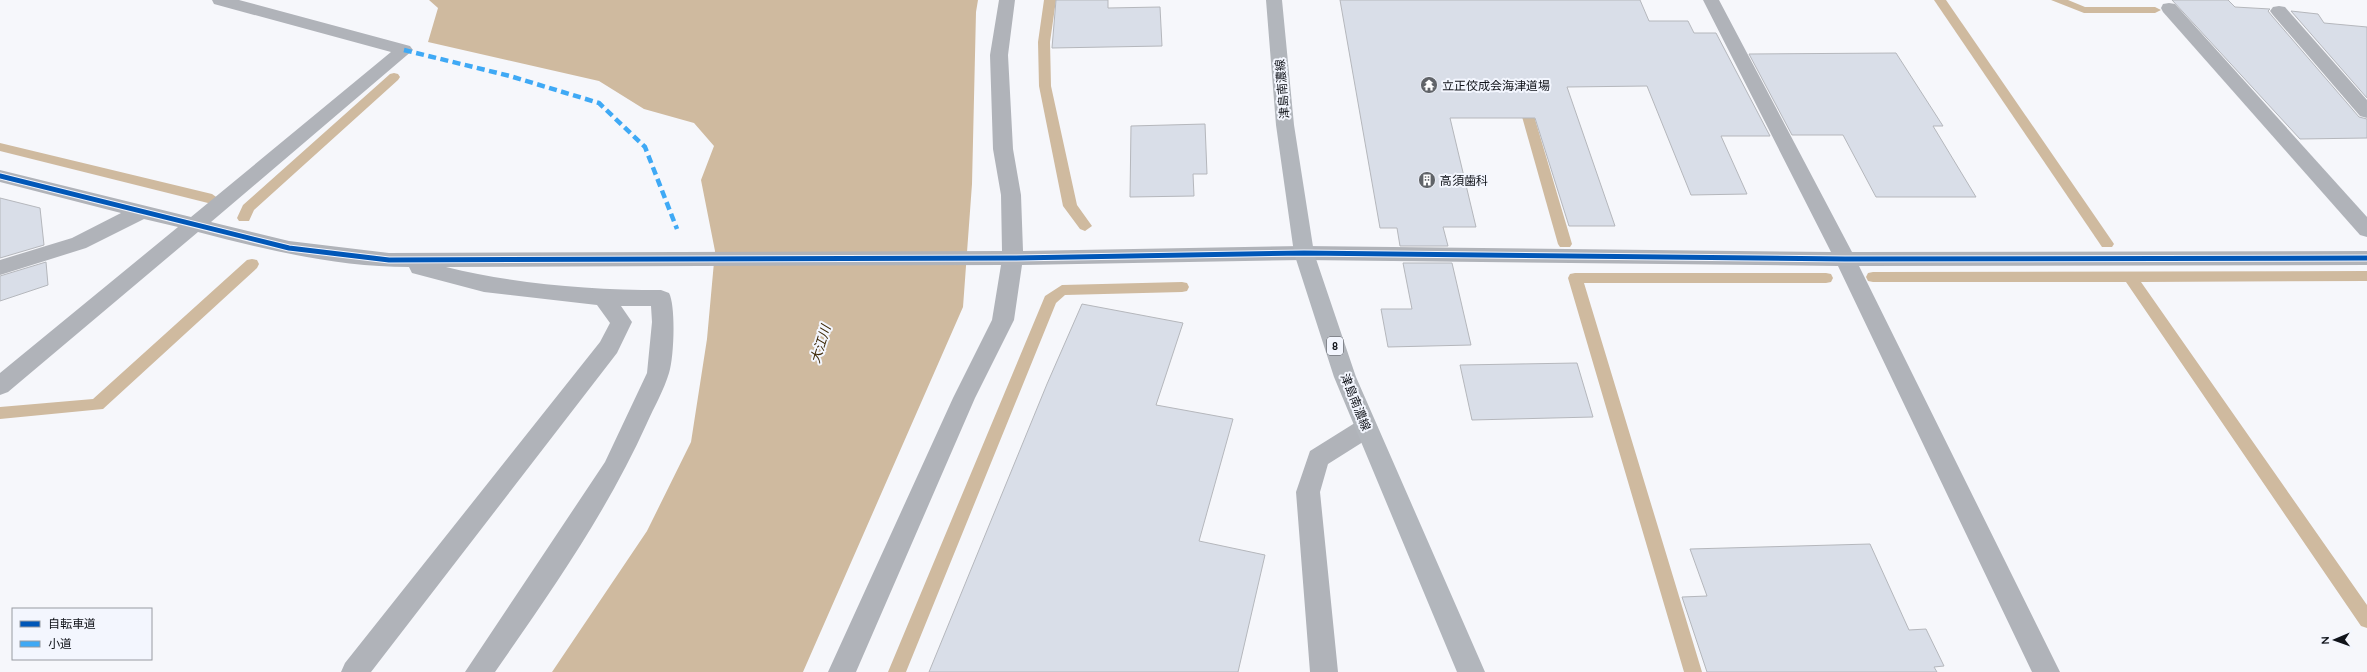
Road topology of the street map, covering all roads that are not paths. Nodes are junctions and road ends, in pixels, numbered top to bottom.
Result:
1 (220, 0) edge
2 (1007, 0) edge
3 (1274, 0) edge
4 (1711, 0) edge
5 (2169, 8) dead end
6 (2279, 11) dead end
7 (2367, 112) edge
8 (0, 176) edge
9 (140, 212) junction
10 (194, 225) junction
11 (2367, 230) edge
12 (1304, 253) junction
13 (1002, 257) junction
14 (2367, 258) edge
15 (1844, 259) junction
16 (389, 260) junction
17 (0, 268) edge
18 (604, 298) junction
19 (0, 386) edge
20 (1366, 428) junction
21 (355, 672) edge
22 (479, 672) edge
23 (842, 672) edge
24 (1324, 672) edge
25 (1471, 672) edge
26 (2046, 672) edge

1 - 10 street
2 - 13 street
3 - 12 main road, 津島南濃線 / 8
4 - 15 street
5 - 11 street
6 - 7 street
8 - 9 street
9 - 10 street
9 - 17 street
10 - 16 street
10 - 19 street
12 - 13 street
12 - 15 street
12 - 20 main road, 津島南濃線 / 8
13 - 16 street
13 - 23 street
14 - 15 street
15 - 26 street
16 - 18 street
18 - 21 street
18 - 22 street
20 - 24 street
20 - 25 main road, 津島南濃線 / 8

